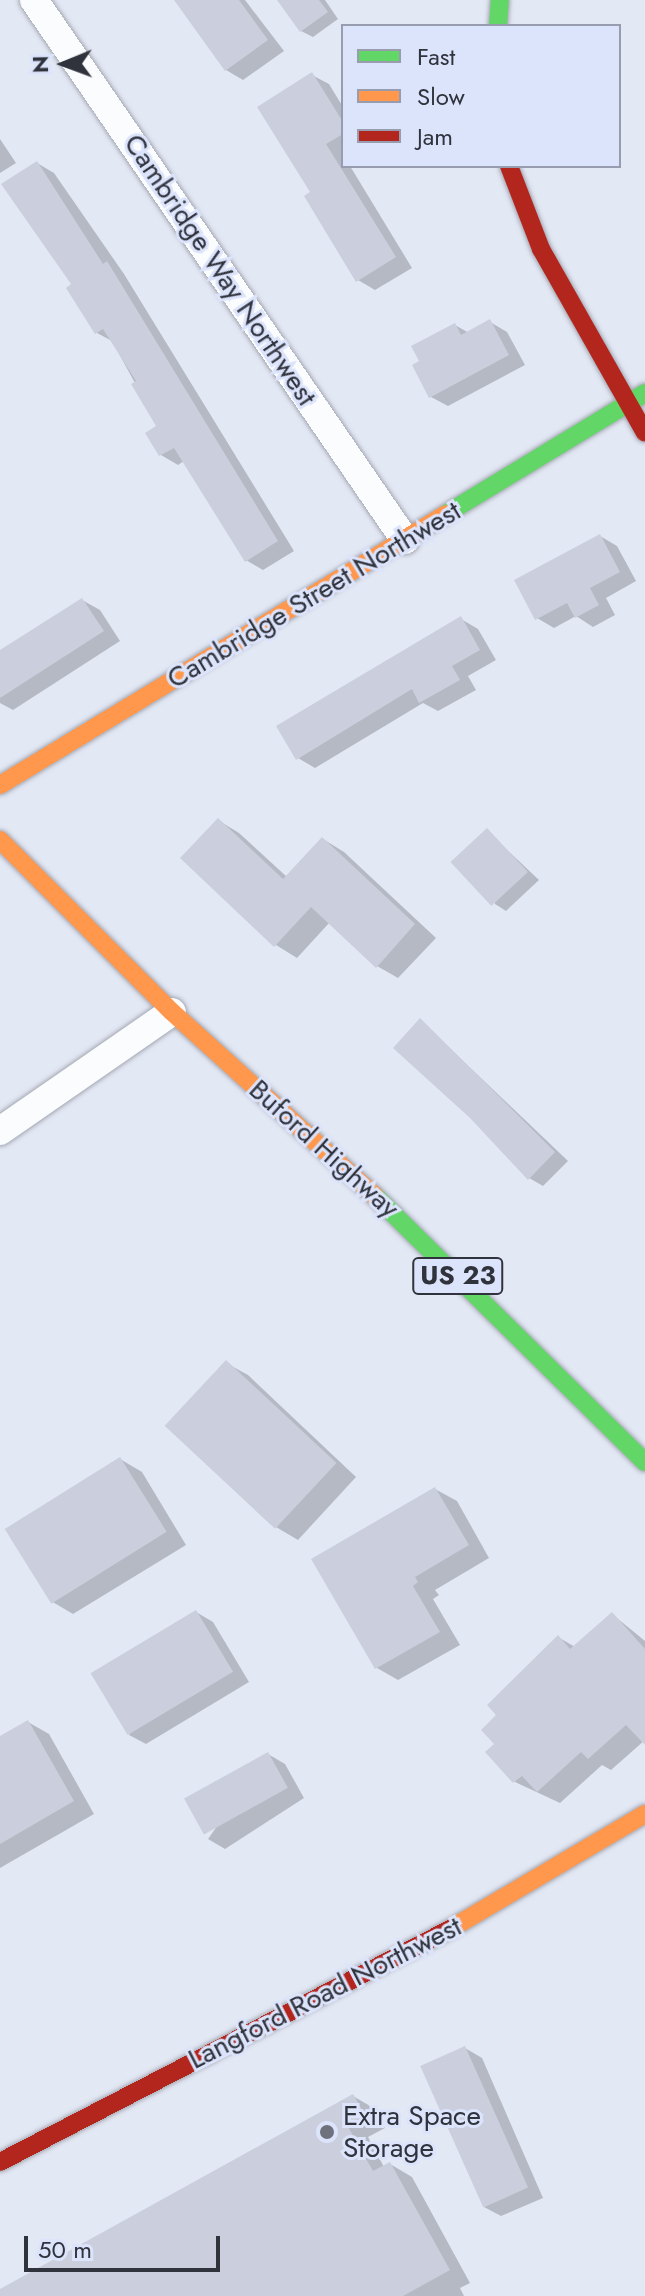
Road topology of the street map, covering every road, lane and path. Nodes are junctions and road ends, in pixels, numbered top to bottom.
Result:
1 (34, 0) edge
2 (500, 0) edge
3 (498, 24) edge
4 (510, 168) edge
5 (645, 393) edge
6 (627, 403) junction
7 (645, 433) edge
8 (405, 540) junction
9 (0, 785) edge
10 (0, 840) edge
11 (172, 1012) junction
12 (0, 1131) edge
13 (645, 1462) edge
14 (645, 1814) edge
15 (0, 2162) edge

1 - 8 street, Cambridge Way Northwest
2 - 3 street
4 - 6 street
5 - 6 street, Cambridge Street Northwest
6 - 7 street
6 - 8 street, Cambridge Street Northwest
8 - 9 street, Cambridge Street Northwest
10 - 11 street, Buford Highway / US 23
11 - 12 street
11 - 13 street, Buford Highway / US 23
14 - 15 street, Langford Road Northwest

